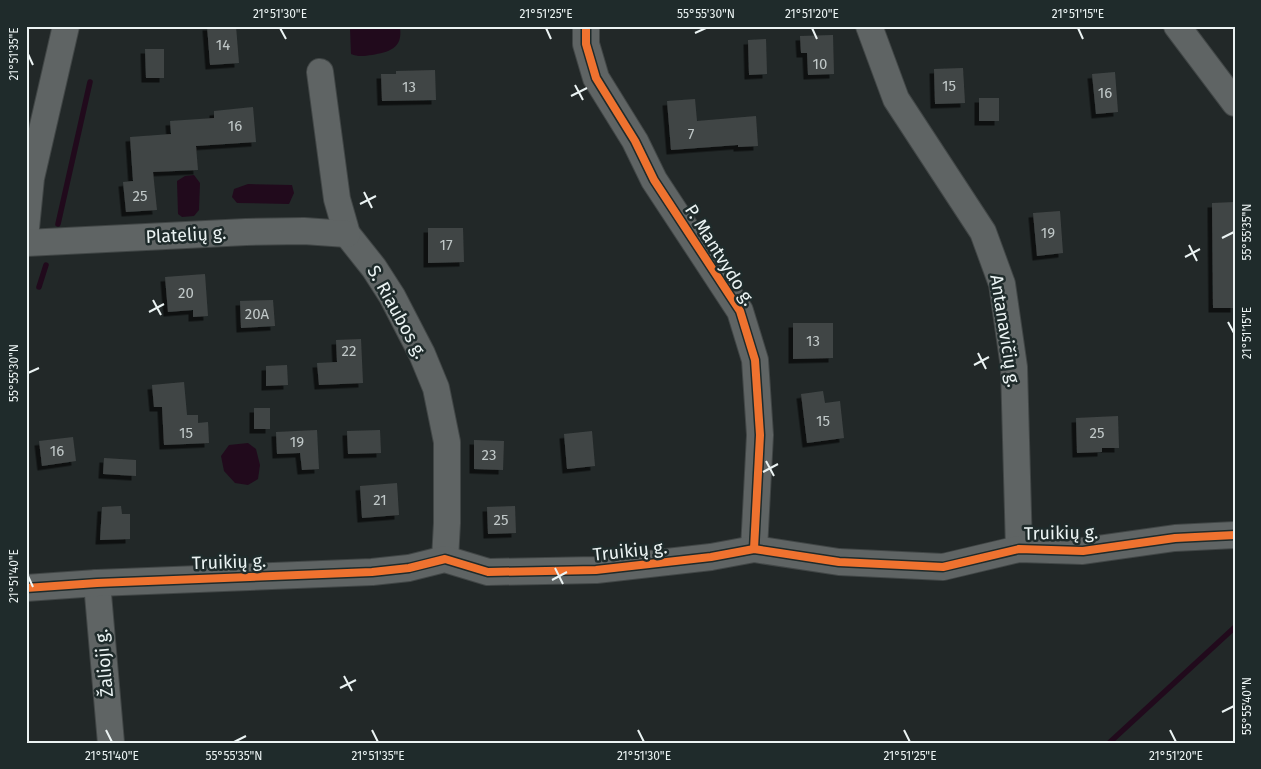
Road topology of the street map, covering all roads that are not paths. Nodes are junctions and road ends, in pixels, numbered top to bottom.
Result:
1 (66, 26) edge
2 (586, 26) edge
3 (869, 26) edge
4 (1177, 26) edge
5 (320, 72) dead end
6 (1235, 103) edge
7 (26, 228) edge
8 (347, 234) junction
9 (26, 243) edge
10 (1235, 535) edge
11 (754, 549) junction
12 (1019, 549) junction
13 (445, 559) junction
14 (97, 582) junction
15 (26, 588) edge
16 (111, 743) edge

1 - 7 street
2 - 11 street, P. Mantvydo g.
3 - 12 street, Antanavičių g.
4 - 6 street
5 - 8 street, S. Riaubos g.
8 - 9 street, Platelių g.
8 - 13 street, S. Riaubos g.
10 - 12 street, Truikių g.
11 - 12 street, Truikių g.
11 - 13 street, Truikių g.
13 - 14 street, Truikių g.
14 - 15 street, Truikių g.
14 - 16 street, Žalioji g.

